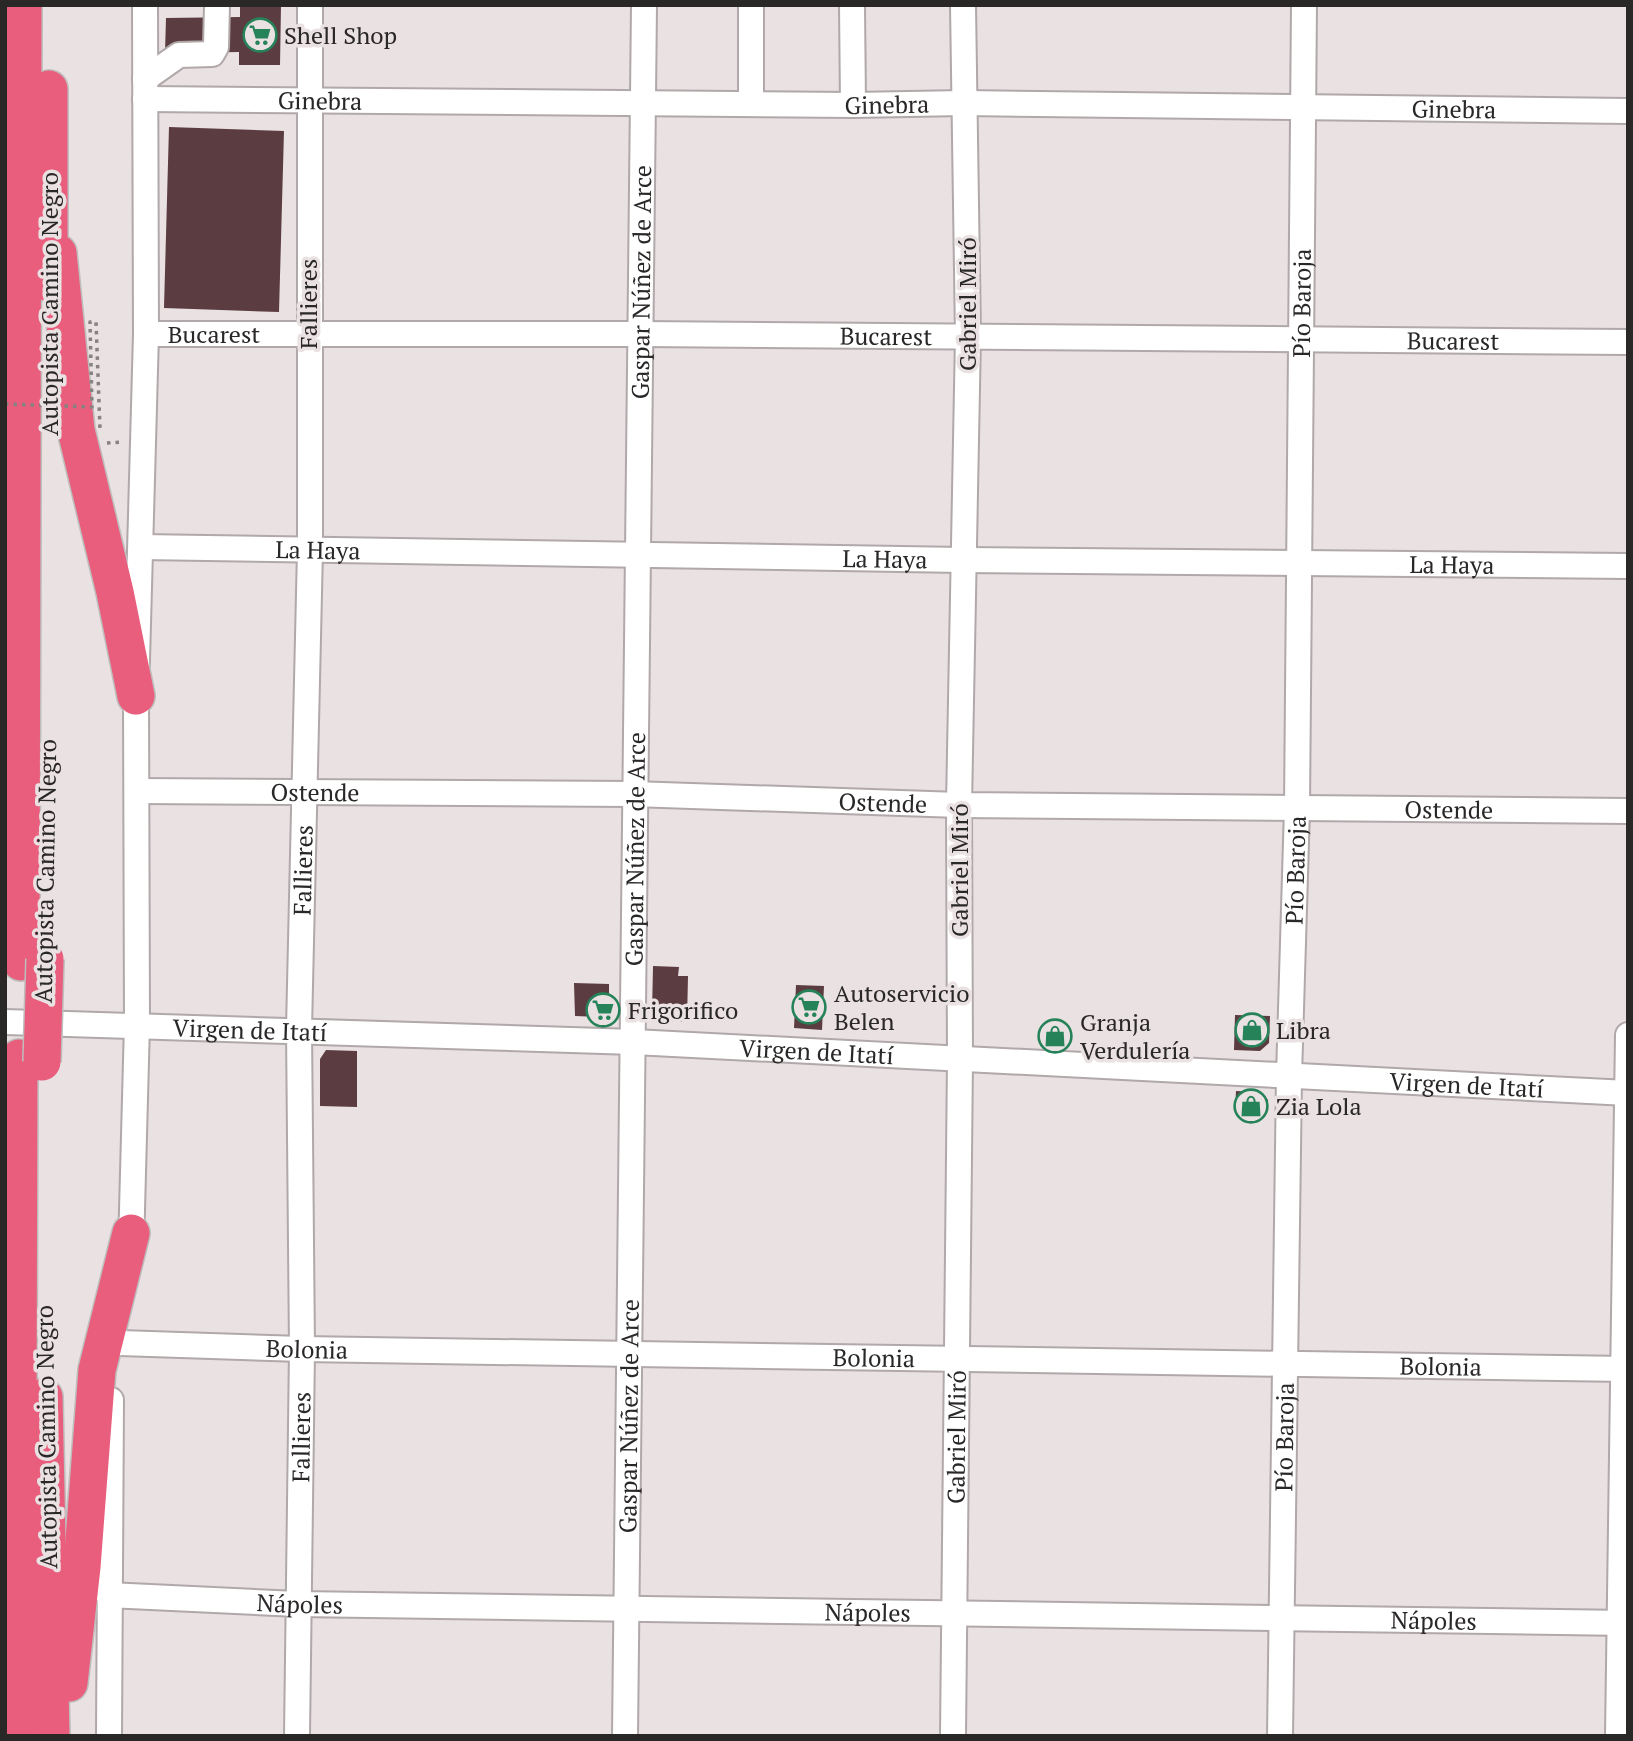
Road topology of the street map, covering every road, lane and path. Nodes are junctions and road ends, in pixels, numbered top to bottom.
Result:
1 (145, 5) edge
2 (217, 5) edge
3 (310, 5) edge
4 (644, 5) edge
5 (751, 5) edge
6 (852, 5) edge
7 (963, 5) edge
8 (1304, 5) edge
9 (32, 13) edge
10 (145, 89) junction
11 (310, 101) junction
12 (751, 103) junction
13 (964, 103) junction
14 (645, 104) junction
15 (853, 105) junction
16 (1304, 109) junction
17 (1628, 111) edge
18 (50, 150) junction
19 (5, 206) edge
20 (308, 333) junction
21 (146, 334) junction
22 (641, 334) junction
23 (968, 336) junction
24 (1302, 341) junction
25 (1628, 342) edge
26 (5, 404) edge
27 (100, 429) dead end
28 (143, 441) junction
29 (101, 443) dead end
30 (142, 547) junction
31 (310, 550) junction
32 (637, 556) junction
33 (963, 560) junction
34 (1300, 562) junction
35 (1628, 566) edge
36 (136, 696) junction
37 (137, 791) junction
38 (305, 794) junction
39 (634, 794) junction
40 (959, 805) junction
41 (1297, 808) junction
42 (1628, 811) edge
43 (33, 961) junction
44 (5, 1022) edge
45 (137, 1024) junction
46 (299, 1029) junction
47 (1628, 1035) edge
48 (634, 1042) junction
49 (960, 1059) junction
50 (30, 1060) junction
51 (1289, 1076) junction
52 (1628, 1093) edge
53 (131, 1233) junction
54 (120, 1343) junction
55 (302, 1349) junction
56 (631, 1354) junction
57 (956, 1359) junction
58 (1287, 1362) junction
59 (1625, 1369) edge
60 (108, 1595) junction
61 (297, 1604) junction
62 (628, 1607) junction
63 (955, 1612) junction
64 (1281, 1618) junction
65 (1624, 1623) edge
66 (5, 1724) edge
67 (6, 1736) edge
68 (17, 1736) edge
69 (51, 1736) edge
70 (63, 1736) edge
71 (109, 1736) edge
72 (297, 1736) edge
73 (625, 1736) edge
74 (953, 1736) edge
75 (1280, 1736) edge
76 (1618, 1736) edge

1 - 10 street
2 - 10 street
3 - 11 street, Fallieres
4 - 14 street, Gaspar Núñez de Arce
5 - 12 street
6 - 15 street
7 - 13 street, Gabriel Miró
8 - 16 street, Pío Baroja
9 - 18 highway, Autopista Camino Negro
9 - 19 highway
9 - 43 highway, Autopista Camino Negro
10 - 11 street, Ginebra
10 - 21 street
11 - 14 street, Ginebra
11 - 20 street, Fallieres
12 - 14 street, Ginebra
12 - 15 street, Ginebra
13 - 15 street, Ginebra
13 - 16 street, Ginebra
13 - 23 street, Gabriel Miró
14 - 22 street, Gaspar Núñez de Arce
16 - 17 street, Ginebra
16 - 24 street, Pío Baroja
18 - 36 highway
18 - 43 highway, Autopista Camino Negro
20 - 21 street, Bucarest
20 - 22 street, Bucarest
20 - 31 street, Fallieres
21 - 28 street
22 - 23 street, Bucarest
22 - 32 street, Gaspar Núñez de Arce
23 - 24 street, Bucarest
23 - 33 street, Gabriel Miró
24 - 25 street, Bucarest
24 - 34 street, Pío Baroja
26 - 27 path, bridge
28 - 29 path
28 - 30 street
30 - 31 street, La Haya
30 - 36 street
31 - 32 street, La Haya
31 - 38 street, Fallieres
32 - 33 street, La Haya
32 - 39 street, Gaspar Núñez de Arce
33 - 34 street, La Haya
33 - 40 street, Gabriel Miró
34 - 35 street, La Haya
34 - 41 street, Pío Baroja
36 - 37 street
37 - 38 street, Ostende
37 - 45 street
38 - 39 street, Ostende
38 - 46 street, Fallieres
39 - 40 street, Ostende
39 - 48 street, Gaspar Núñez de Arce
40 - 41 street, Ostende
40 - 49 street, Gabriel Miró
41 - 42 street, Ostende
41 - 51 street, Pío Baroja
43 - 50 highway, Autopista Camino Negro, bridge
44 - 45 street, Virgen de Itatí
45 - 46 street, Virgen de Itatí
45 - 53 street
46 - 48 street, Virgen de Itatí
46 - 55 street, Fallieres
47 - 52 street
48 - 49 street, Virgen de Itatí
48 - 56 street, Gaspar Núñez de Arce
49 - 51 street, Virgen de Itatí
49 - 57 street, Gabriel Miró
50 - 68 highway, Autopista Camino Negro
50 - 69 highway, Autopista Camino Negro
51 - 52 street, Virgen de Itatí
51 - 58 street, Pío Baroja
52 - 59 street
53 - 54 street
53 - 70 highway
54 - 55 street, Bolonia
54 - 60 street
55 - 56 street, Bolonia
55 - 61 street, Fallieres
56 - 57 street, Bolonia
56 - 62 street, Gaspar Núñez de Arce
57 - 58 street, Bolonia
57 - 63 street, Gabriel Miró
58 - 59 street, Bolonia
58 - 64 street, Pío Baroja
59 - 65 street
60 - 61 street, Nápoles
60 - 71 street
61 - 62 street, Nápoles
61 - 72 street, Fallieres
62 - 63 street, Nápoles
62 - 73 street, Gaspar Núñez de Arce
63 - 64 street, Nápoles
63 - 74 street, Gabriel Miró
64 - 65 street, Nápoles
64 - 75 street, Pío Baroja
65 - 76 street
66 - 67 highway

